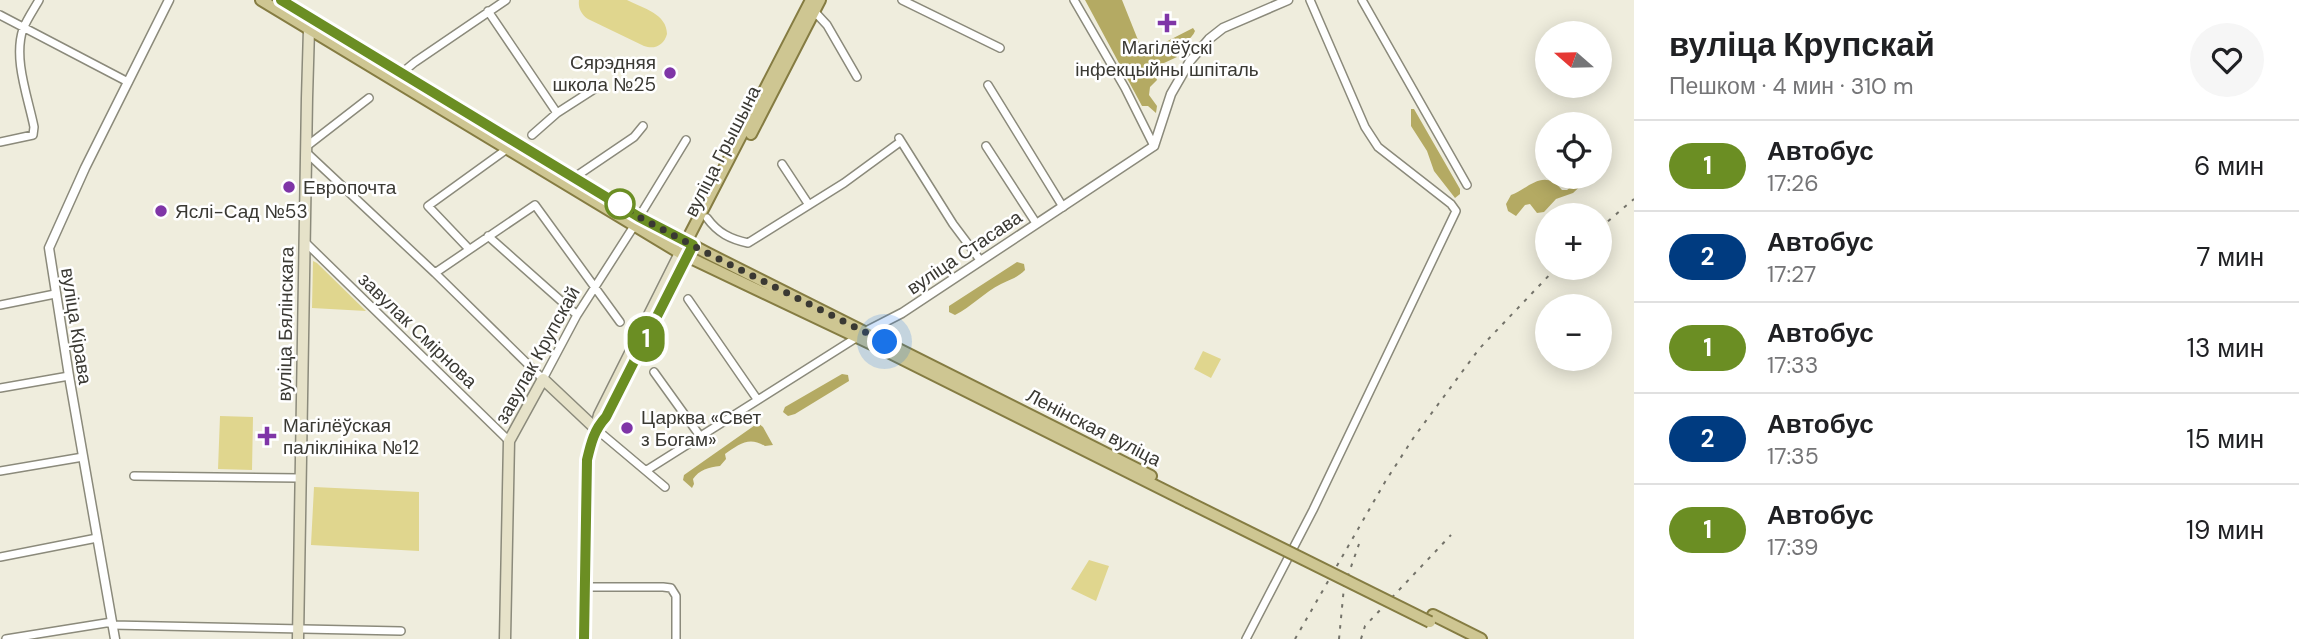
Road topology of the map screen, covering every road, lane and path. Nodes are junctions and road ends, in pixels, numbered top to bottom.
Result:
1 (39, 0) edge
2 (169, 0) edge
3 (261, 0) edge
4 (281, 0) edge
5 (820, 0) edge
6 (902, 0) edge
7 (1074, 0) edge
8 (1288, 0) edge
9 (1310, 0) edge
10 (1362, 0) edge
11 (501, 1) edge
12 (812, 6) edge
13 (488, 11) junction
14 (0, 15) edge
15 (312, 25) junction
16 (24, 27) junction
17 (1000, 48) dead end
18 (398, 76) junction
19 (857, 77) dead end
20 (128, 82) junction
21 (988, 85) dead end
22 (598, 86) dead end
23 (369, 98) dead end
24 (557, 113) junction
25 (643, 126) dead end
26 (532, 135) dead end
27 (686, 140) dead end
28 (0, 142) edge
29 (986, 146) dead end
30 (1154, 146) junction
31 (307, 149) junction
32 (507, 149) junction
33 (782, 164) dead end
34 (575, 177) junction
35 (1468, 185) dead end
36 (809, 205) junction
37 (1063, 207) junction
38 (707, 218) junction
39 (637, 221) junction
40 (1036, 223) junction
41 (488, 236) junction
42 (305, 242) junction
43 (690, 243) junction
44 (469, 249) junction
45 (684, 255) junction
46 (979, 260) junction
47 (435, 273) junction
48 (594, 289) junction
49 (55, 294) junction
50 (688, 299) dead end
51 (0, 305) edge
52 (577, 315) junction
53 (620, 322) dead end
54 (861, 335) junction
55 (654, 372) dead end
56 (69, 376) junction
57 (543, 379) junction
58 (0, 388) edge
59 (757, 400) junction
60 (596, 429) junction
61 (700, 436) junction
62 (509, 441) junction
63 (83, 457) junction
64 (647, 470) junction
65 (0, 471) edge
66 (134, 476) dead end
67 (299, 478) junction
68 (665, 487) dead end
69 (97, 538) junction
70 (0, 556) edge
71 (585, 586) junction
72 (1432, 618) junction
73 (112, 623) junction
74 (401, 631) dead end
75 (298, 634) edge
76 (6, 639) edge
77 (114, 639) edge
78 (505, 639) edge
79 (584, 639) edge
80 (676, 639) edge
81 (1246, 639) edge
82 (1465, 639) edge
83 (1481, 639) edge

1 - 16 street
2 - 20 street, вуліца Кірава
3 - 15 main road
4 - 15 main road
5 - 12 main road, вуліца Грышына
6 - 17 street
7 - 30 street
8 - 30 street
9 - 81 street
10 - 35 street
11 - 13 street
12 - 19 street
12 - 38 main road, вуліца Грышына
12 - 43 main road, вуліца Грышына
13 - 18 street
13 - 24 street
14 - 16 street
15 - 18 main road
15 - 31 main road, вуліца Бялінскага
16 - 20 street
16 - 28 street
18 - 32 main road
18 - 34 main road
20 - 49 street, вуліца Кірава
21 - 37 street
22 - 24 street
23 - 31 street
24 - 26 street
25 - 34 street
27 - 39 street, завулак Крупскай
29 - 40 street
30 - 37 street, вуліца Стасава
31 - 42 main road, вуліца Бялінскага
31 - 47 street
32 - 39 main road
32 - 44 street
33 - 36 street
34 - 39 main road
36 - 38 street
36 - 46 street
37 - 40 street, вуліца Стасава
38 - 43 main road, вуліца Грышына
39 - 43 main road, Ленінская вуліца
39 - 45 main road, Ленінская вуліца
39 - 48 street, завулак Крупскай
40 - 46 street, вуліца Стасава
41 - 44 street
41 - 48 street
41 - 52 street
42 - 62 street, завулак Смірнова
42 - 67 main road, вуліца Бялінскага
43 - 45 main road, вуліца Грышына
43 - 54 main road, Ленінская вуліца
44 - 47 street
45 - 54 main road, Ленінская вуліца
45 - 60 main road, вуліца Грышына
46 - 54 street, вуліца Стасава
47 - 57 street
48 - 52 street, завулак Крупскай
48 - 53 street
49 - 51 street
49 - 56 street, вуліца Кірава
50 - 59 street
52 - 57 street, завулак Крупскай
54 - 59 street, вуліца Стасава
54 - 72 main road, Ленінская вуліца, bridge
55 - 61 street
56 - 58 street
56 - 63 street, вуліца Кірава
57 - 60 main road
57 - 62 main road, завулак Крупскай
59 - 61 street, вуліца Стасава
60 - 64 street
60 - 71 main road, вуліца Грышына
61 - 64 street, вуліца Стасава
62 - 78 main road, завулак Крупскай
63 - 65 street
63 - 69 street, вуліца Кірава
64 - 68 street
66 - 67 street
67 - 75 main road, вуліца Бялінскага
69 - 70 street
69 - 73 street, вуліца Кірава
71 - 79 main road, вуліца Грышына
71 - 80 street
72 - 82 main road, Ленінская вуліца
72 - 83 main road, Ленінская вуліца
73 - 75 street
73 - 76 street
73 - 77 street, вуліца Кірава
74 - 75 street

